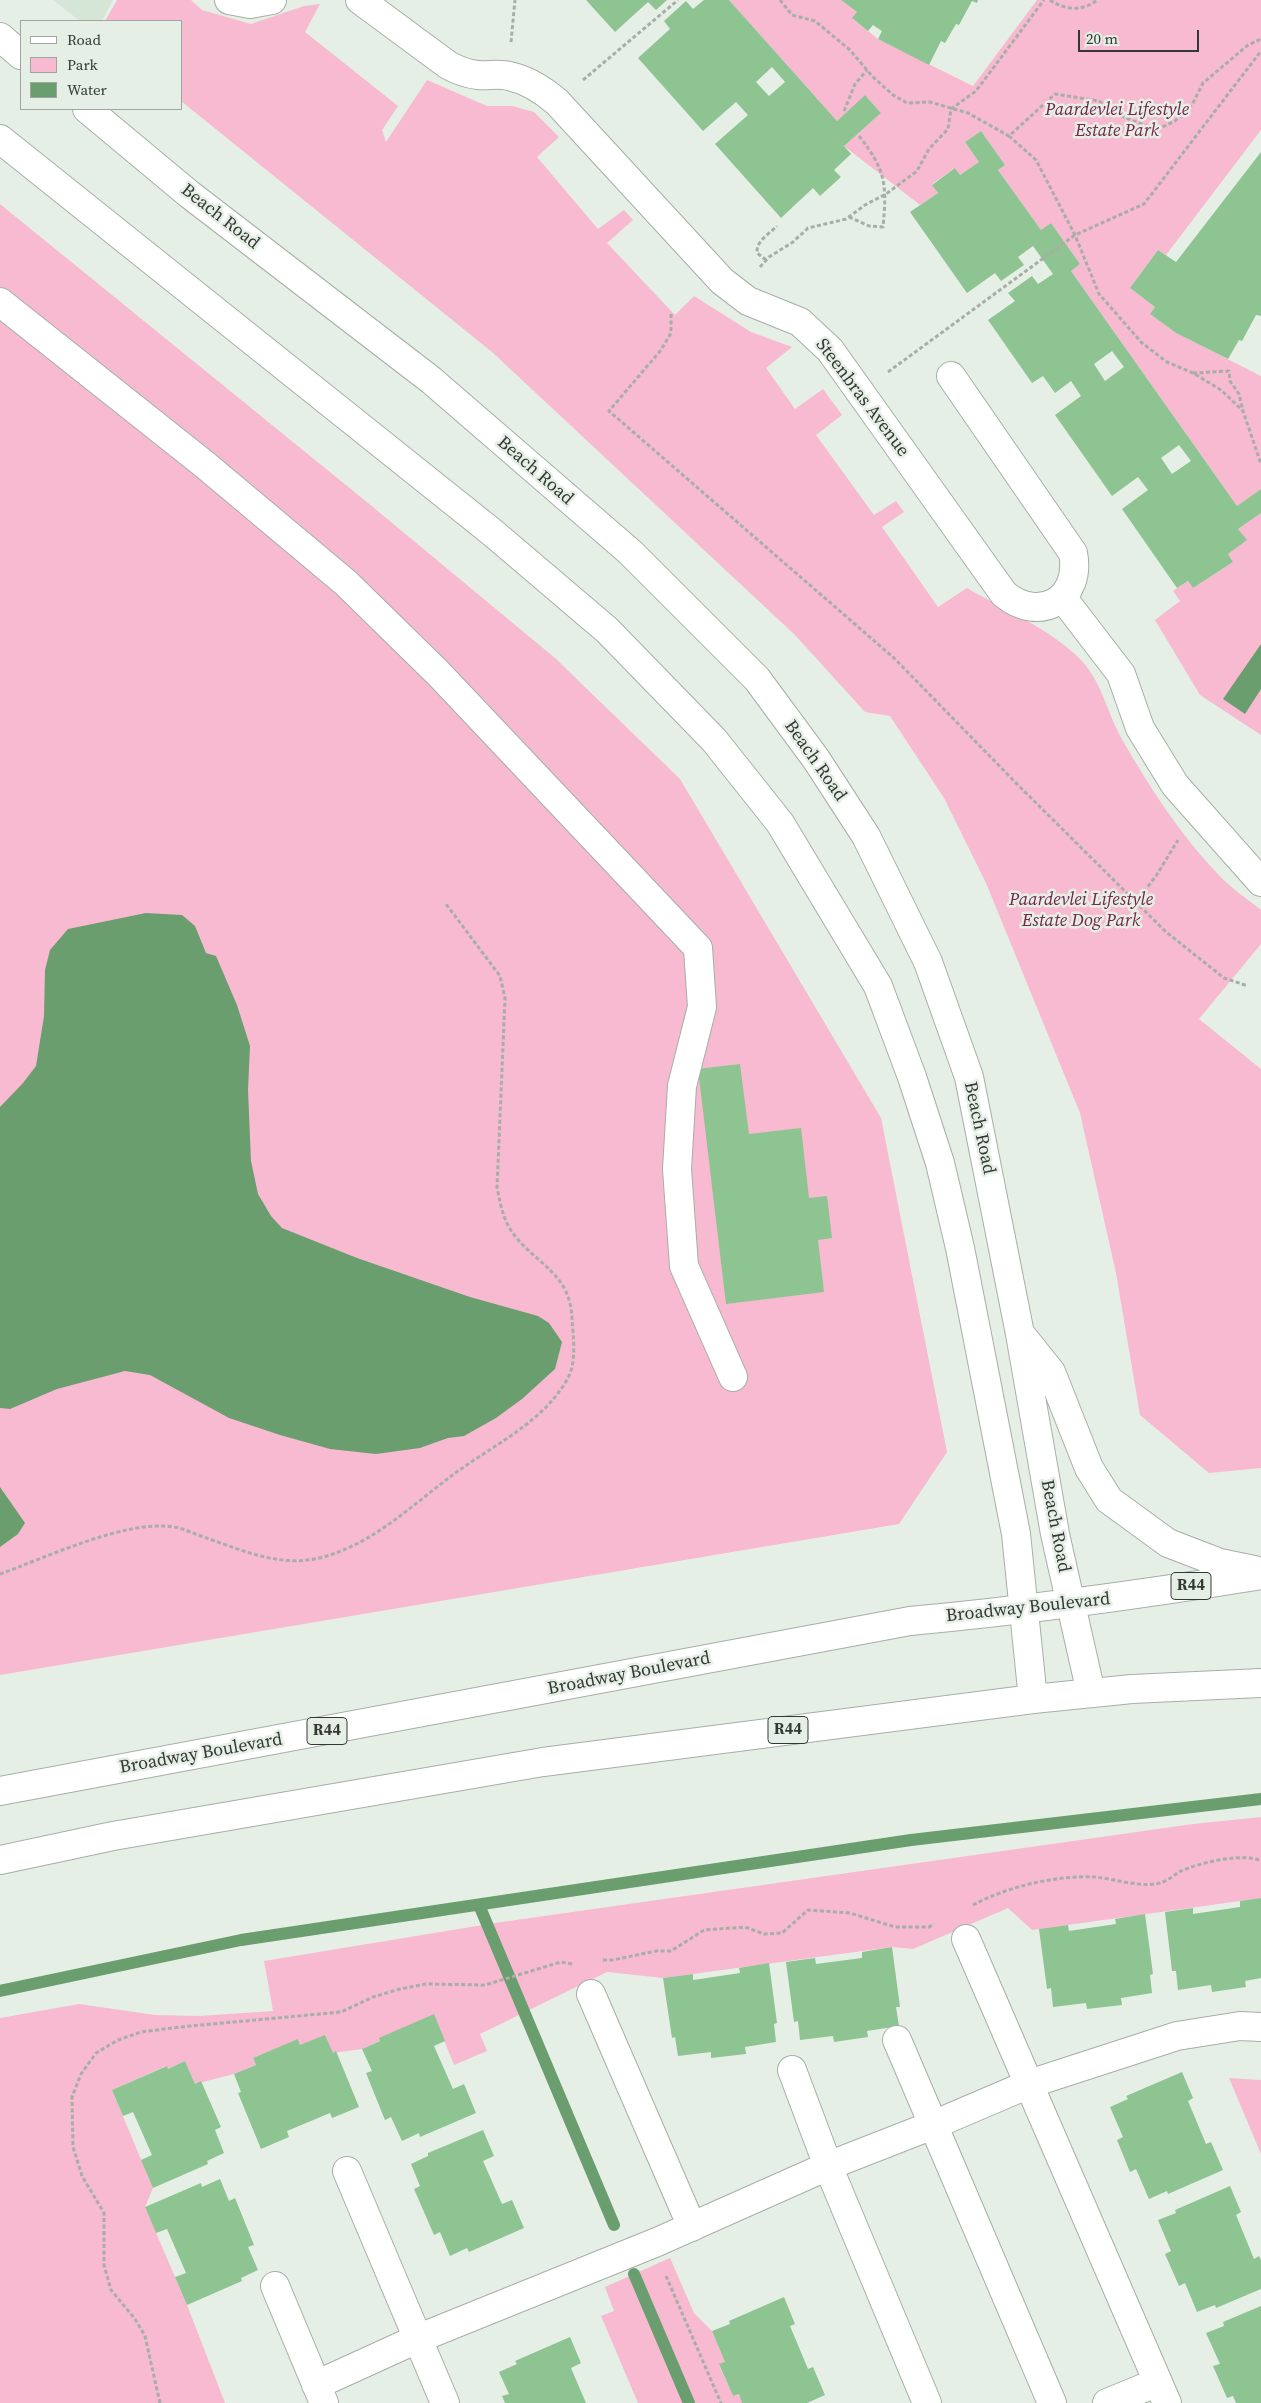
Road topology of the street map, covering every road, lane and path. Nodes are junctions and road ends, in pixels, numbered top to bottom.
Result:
1 (229, 0) edge
2 (272, 0) edge
3 (360, 0) edge
4 (515, 0) edge
5 (678, 0) edge
6 (780, 0) edge
7 (1044, 0) edge
8 (1050, 0) edge
9 (1097, 0) edge
10 (0, 37) edge
11 (1261, 39) edge
12 (1261, 52) edge
13 (20, 53) edge
14 (867, 70) junction
15 (508, 75) junction
16 (557, 102) junction
17 (951, 109) junction
18 (88, 110) edge
19 (844, 111) dead end
20 (858, 136) dead end
21 (1009, 136) junction
22 (0, 139) edge
23 (886, 194) junction
24 (849, 217) junction
25 (776, 226) dead end
26 (1075, 235) junction
27 (766, 260) junction
28 (739, 295) junction
29 (0, 302) edge
30 (672, 314) dead end
31 (1193, 373) junction
32 (951, 376) dead end
33 (860, 392) junction
34 (1243, 411) junction
35 (1261, 464) edge
36 (1062, 597) junction
37 (1183, 831) dead end
38 (1261, 882) edge
39 (1136, 902) junction
40 (446, 904) dead end
41 (1248, 986) dead end
42 (1020, 1334) junction
43 (733, 1377) dead end
44 (1261, 1571) edge
45 (0, 1574) edge
46 (1261, 1575) edge
47 (1072, 1604) junction
48 (1025, 1610) junction
49 (1261, 1683) edge
50 (1091, 1694) junction
51 (1034, 1698) junction
52 (0, 1791) edge
53 (0, 1860) edge
54 (1261, 1861) edge
55 (972, 1905) dead end
56 (929, 1927) dead end
57 (966, 1938) dead end
58 (583, 1967) junction
59 (591, 1994) joint
60 (1261, 2027) edge
61 (897, 2040) dead end
62 (792, 2070) dead end
63 (1029, 2084) junction
64 (933, 2125) junction
65 (828, 2166) junction
66 (347, 2171) dead end
67 (692, 2227) junction
68 (657, 2242) junction
69 (275, 2286) dead end
70 (417, 2339) junction
71 (1162, 2392) edge
72 (320, 2394) edge
73 (160, 2401) edge
74 (445, 2403) edge
75 (721, 2403) edge
76 (927, 2403) edge
77 (1052, 2403) edge
78 (1107, 2403) edge

1 - 2 main road
3 - 15 main road, Steenbras Avenue
4 - 15 path
5 - 16 path
6 - 14 path
7 - 17 path
8 - 9 path
10 - 13 main road
11 - 21 path
12 - 26 path
14 - 17 path
14 - 19 path
15 - 16 main road, Steenbras Avenue
16 - 28 main road, Steenbras Avenue
17 - 21 path
17 - 23 path
18 - 42 main road, Beach Road
20 - 23 path
21 - 26 path
22 - 48 main road
23 - 24 path
23 - 24 path
24 - 27 path
25 - 27 path
26 - 31 path
26 - 33 path
27 - 28 path
28 - 33 main road, Steenbras Avenue
29 - 43 main road
30 - 39 path
31 - 34 path
31 - 34 path
32 - 36 main road
33 - 36 main road, Steenbras Avenue
34 - 35 path
36 - 38 main road
37 - 39 path
39 - 41 path
40 - 45 path
42 - 44 main road
42 - 47 main road, Beach Road
46 - 47 main road, Broadway Boulevard / R44
47 - 48 main road, Broadway Boulevard / R44
47 - 50 main road, Beach Road
48 - 51 main road
48 - 52 main road, Broadway Boulevard / R44
49 - 50 main road, R44
50 - 51 main road, R44
51 - 53 main road, R44
54 - 55 path
56 - 58 path
57 - 63 main road
58 - 59 path
58 - 73 path
59 - 67 main road
60 - 63 main road
61 - 64 main road
62 - 65 main road
63 - 64 main road
63 - 71 main road
64 - 65 main road
64 - 77 main road
65 - 67 main road
65 - 76 main road
66 - 70 main road
67 - 68 main road
68 - 70 main road
68 - 75 path
69 - 72 main road
70 - 72 main road
70 - 74 main road
71 - 78 main road

